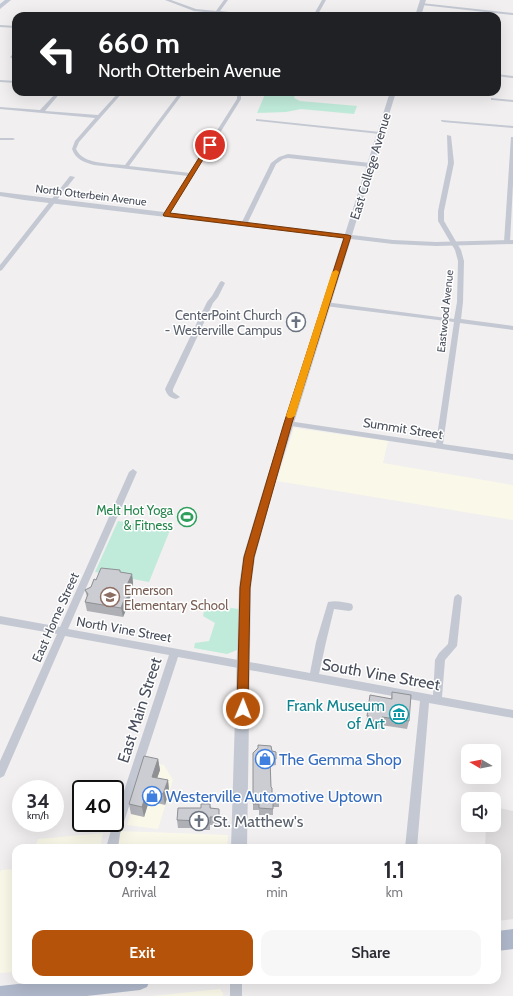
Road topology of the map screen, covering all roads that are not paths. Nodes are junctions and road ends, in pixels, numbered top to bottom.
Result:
1 (8, 0) edge
2 (167, 0) edge
3 (226, 0) edge
4 (324, 0) edge
5 (422, 2) edge
6 (0, 7) edge
7 (206, 12) edge
8 (217, 12) edge
9 (317, 12) edge
10 (419, 12) edge
11 (498, 12) edge
12 (501, 12) edge
13 (513, 14) edge
14 (0, 26) edge
15 (12, 27) edge
16 (501, 76) edge
17 (513, 77) edge
18 (0, 81) edge
19 (12, 82) edge
20 (55, 96) edge
21 (118, 96) edge
22 (179, 96) edge
23 (239, 96) edge
24 (392, 96) edge
25 (493, 99) dead end
26 (513, 101) edge
27 (0, 108) edge
28 (42, 111) junction
29 (99, 118) junction
30 (258, 120) dead end
31 (443, 121) dead end
32 (513, 127) edge
33 (380, 133) junction
34 (449, 136) dead end
35 (513, 138) edge
36 (0, 139) edge
37 (13, 139) dead end
38 (370, 165) junction
39 (126, 167) junction
40 (191, 175) junction
41 (72, 177) dead end
42 (0, 194) edge
43 (54, 202) junction
44 (166, 215) junction
45 (244, 224) junction
46 (348, 236) junction
47 (510, 242) edge
48 (455, 243) junction
49 (0, 269) edge
50 (222, 283) dead end
51 (325, 304) junction
52 (457, 322) junction
53 (513, 328) edge
54 (176, 396) dead end
55 (288, 423) junction
56 (439, 445) junction
57 (513, 457) edge
58 (133, 472) dead end
59 (458, 598) dead end
60 (349, 607) dead end
61 (0, 620) edge
62 (62, 632) junction
63 (175, 652) junction
64 (244, 664) junction
65 (314, 677) junction
66 (425, 697) junction
67 (437, 700) junction
68 (513, 714) edge
69 (0, 773) edge
70 (113, 844) edge
71 (239, 844) edge
72 (411, 844) edge
73 (513, 939) edge
74 (501, 940) edge
75 (110, 984) edge
76 (236, 984) edge
77 (87, 987) edge
78 (0, 996) edge
79 (236, 996) edge

1 - 6 main road
2 - 7 street
3 - 8 street
4 - 9 street
5 - 10 street
5 - 11 street
12 - 13 street
14 - 15 street
16 - 17 street
18 - 19 street
20 - 28 street
21 - 29 street
22 - 39 street
23 - 40 street
24 - 33 street, East College Avenue
25 - 26 street
27 - 28 street
28 - 29 street
29 - 39 street
30 - 33 street
31 - 32 street
33 - 38 street, East College Avenue
34 - 48 street, Eastwood Avenue
35 - 47 street
36 - 37 street
38 - 45 street
38 - 46 street, East College Avenue
39 - 40 street
40 - 44 street
41 - 43 street
42 - 43 street, North Otterbein Avenue
43 - 44 street, North Otterbein Avenue
43 - 49 street
44 - 45 street, North Otterbein Avenue
45 - 46 street, North Otterbein Avenue
46 - 48 street, North Otterbein Avenue
46 - 51 street, East College Avenue
47 - 48 street, North Otterbein Avenue
48 - 52 street, Eastwood Avenue
50 - 54 street
51 - 52 street
51 - 55 street, East College Avenue
52 - 53 street
52 - 56 street, Eastwood Avenue
55 - 56 street, Summit Street
55 - 64 street, East College Avenue
56 - 57 street, Summit Street
58 - 62 street, East Home Street
59 - 67 street
60 - 65 street
61 - 62 street, North Vine Street
62 - 63 street, North Vine Street
62 - 69 street, East Home Street
63 - 64 street, North Vine Street
63 - 70 street, East Main Street
64 - 65 street, South Vine Street
64 - 71 street, East College Avenue
65 - 66 street, South Vine Street
66 - 67 street, South Vine Street
66 - 72 street
67 - 68 street, South Vine Street
73 - 74 main road
75 - 77 main road
76 - 79 street
77 - 78 main road

